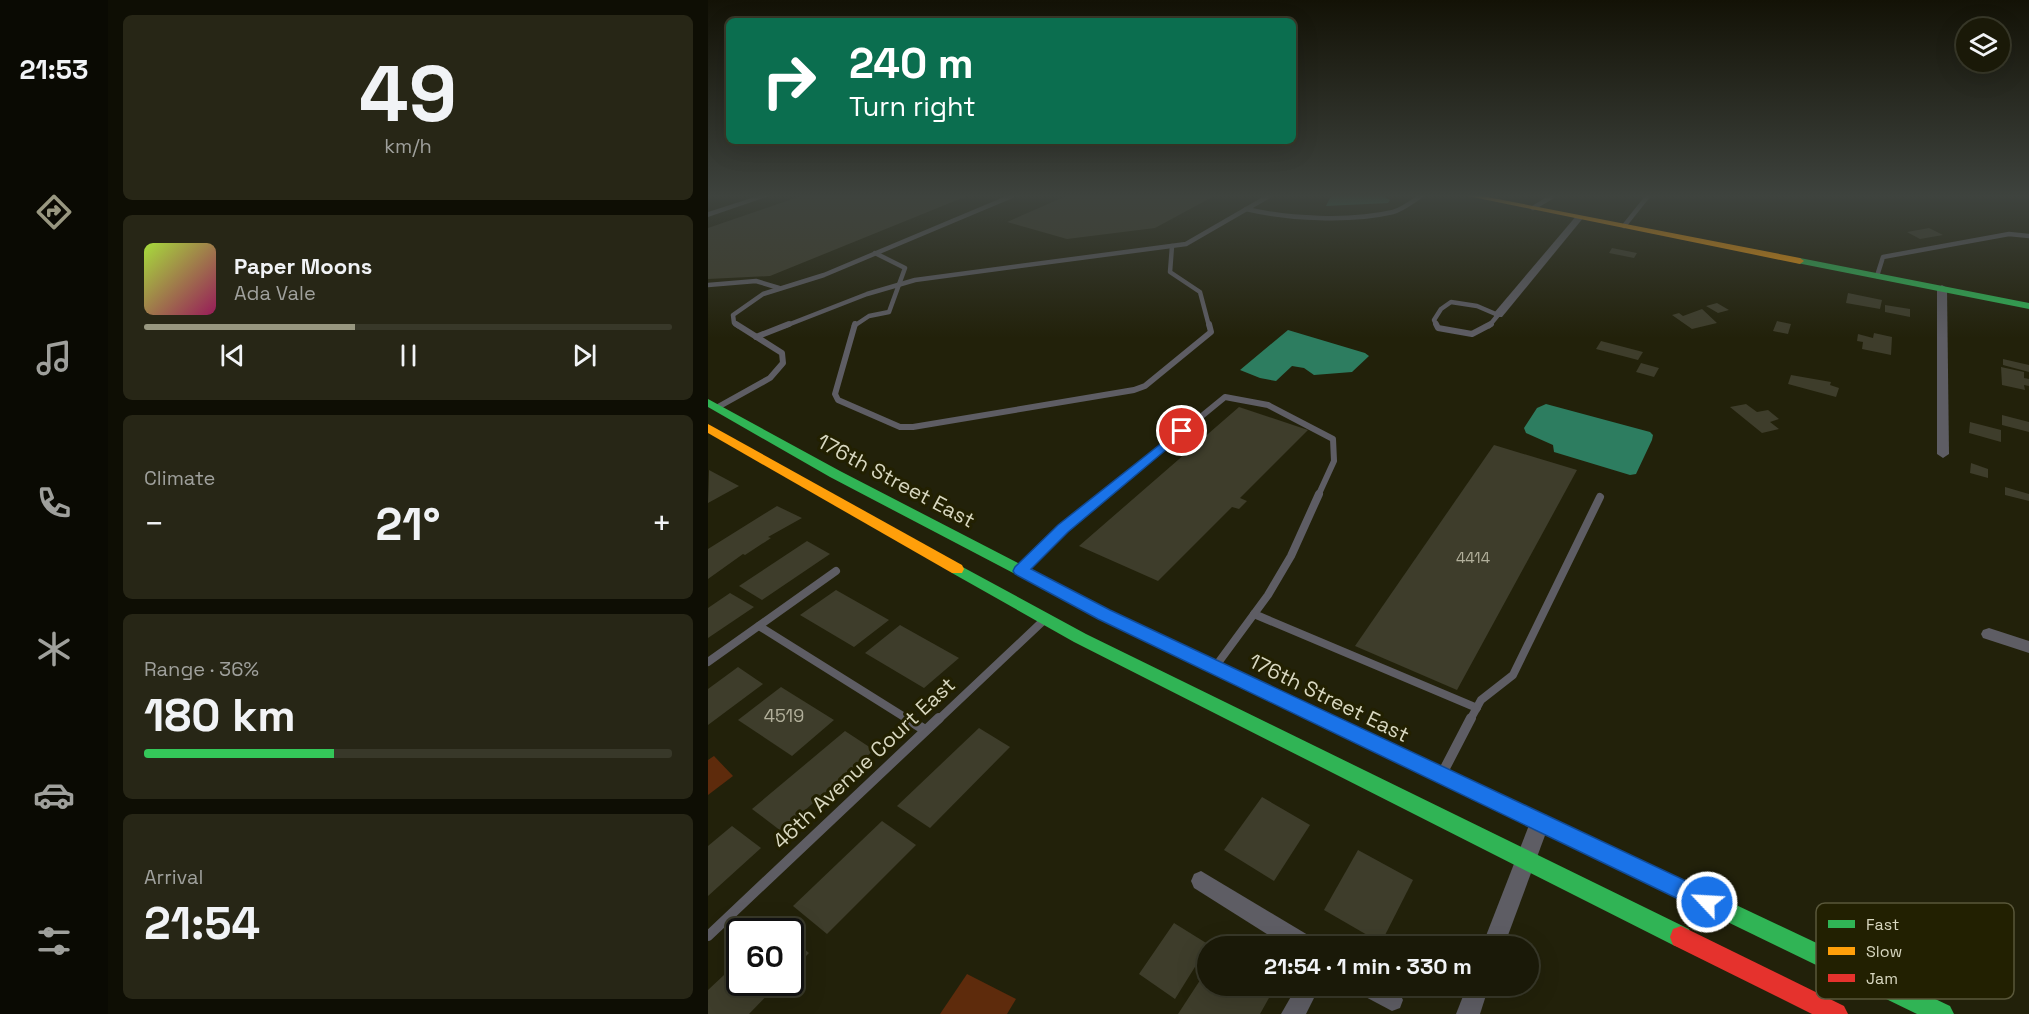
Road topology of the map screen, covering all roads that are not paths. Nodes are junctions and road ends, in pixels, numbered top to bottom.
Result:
1 (898, 243) edge
2 (1187, 243) edge
3 (1558, 243) edge
4 (1712, 243) edge
5 (1958, 243) edge
6 (1172, 246) junction
7 (875, 253) junction
8 (1877, 276) junction
9 (902, 283) junction
10 (708, 285) edge
11 (780, 288) junction
12 (1942, 288) junction
13 (2029, 306) edge
14 (1498, 315) junction
15 (756, 337) junction
16 (713, 404) edge
17 (709, 429) edge
18 (1942, 454) dead end
19 (835, 474) junction
20 (1600, 497) dead end
21 (836, 571) dead end
22 (1020, 571) junction
23 (1254, 614) junction
24 (1046, 619) junction
25 (759, 626) junction
26 (1989, 634) dead end
27 (2029, 647) edge
28 (708, 662) edge
29 (1215, 667) junction
30 (1477, 708) junction
31 (925, 730) junction
32 (1442, 775) junction
33 (1540, 822) junction
34 (1525, 859) junction
35 (1201, 881) dead end
36 (708, 936) edge
37 (1289, 936) edge
38 (1496, 936) edge
39 (1816, 954) edge
40 (1303, 996) edge
41 (1385, 996) edge
42 (1474, 996) edge
43 (1911, 999) edge
44 (1392, 1000) dead end
45 (1293, 1014) edge
46 (1468, 1014) edge
47 (1836, 1014) edge
48 (1942, 1014) edge

1 - 7 lane
2 - 6 lane
3 - 14 street
4 - 8 main road
5 - 8 lane
6 - 9 lane
6 - 9 lane
7 - 9 lane
7 - 11 lane
8 - 12 main road
9 - 15 lane
10 - 11 lane
11 - 15 lane
12 - 13 main road
12 - 18 street
14 - 14 lane
15 - 16 lane
16 - 19 main road, 176th Street East
17 - 19 main road
17 - 24 main road
19 - 22 main road, 176th Street East
20 - 30 lane
21 - 25 lane
22 - 23 lane
22 - 29 main road, 176th Street East
23 - 29 lane
23 - 30 lane
24 - 31 lane, 46th Avenue Court East
24 - 34 main road
25 - 28 lane
25 - 31 lane
26 - 27 street
29 - 32 main road, 176th Street East
30 - 32 lane
31 - 36 lane, 46th Avenue Court East
32 - 33 main road, 176th Street East
33 - 34 street
33 - 39 main road, 176th Street East
34 - 38 street
34 - 47 main road
35 - 37 street
40 - 45 street
41 - 44 street
42 - 46 street
43 - 48 main road, 176th Street East

